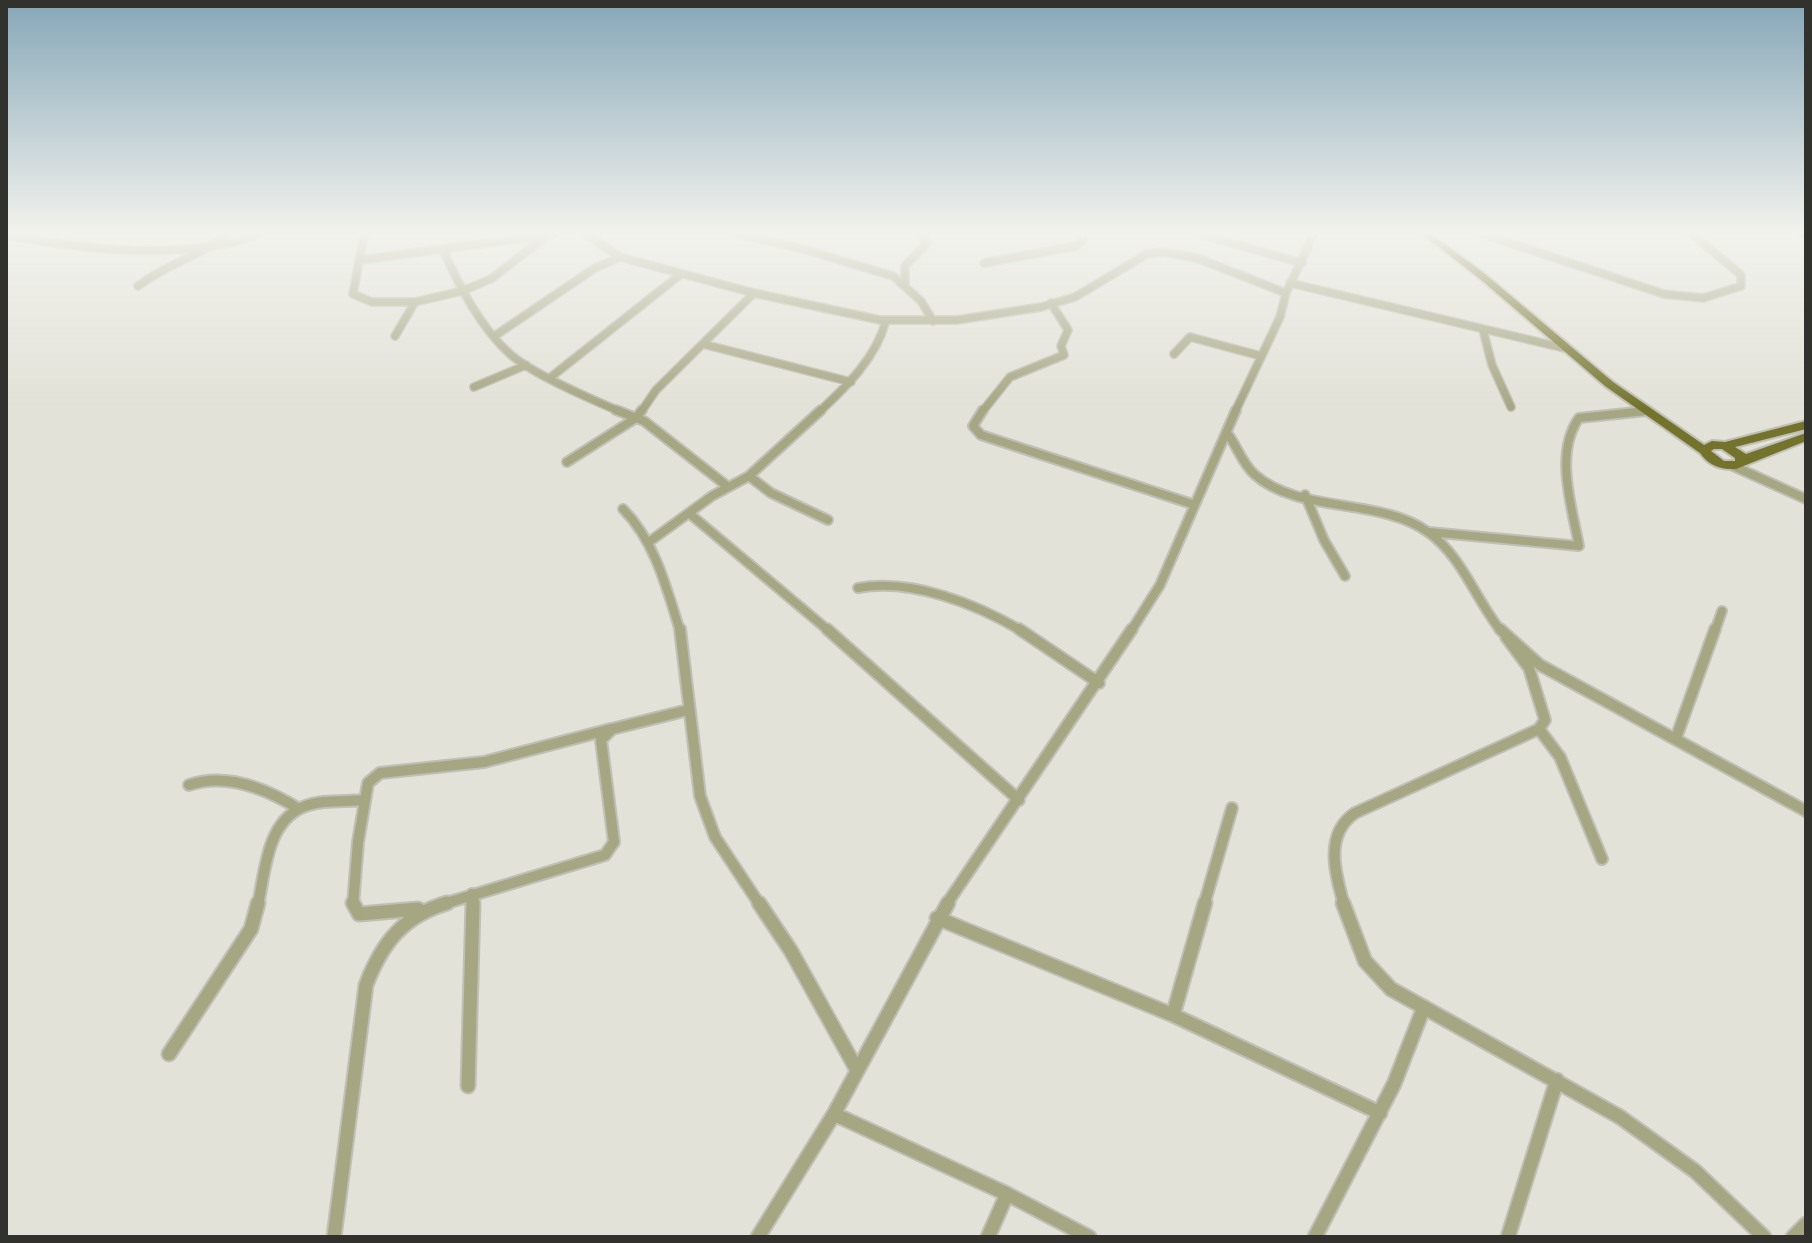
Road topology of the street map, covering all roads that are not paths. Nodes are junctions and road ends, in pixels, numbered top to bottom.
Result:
1 (353, 292) edge
2 (458, 292) edge
3 (463, 292) edge
4 (560, 292) edge
5 (658, 292) edge
6 (750, 292) edge
7 (912, 292) edge
8 (1083, 292) edge
9 (1287, 292) edge
10 (1309, 292) edge
11 (1500, 292) edge
12 (1506, 292) edge
13 (1658, 292) edge
14 (1722, 292) edge
15 (754, 293) junction
16 (415, 302) junction
17 (1051, 303) junction
18 (886, 320) junction
19 (933, 321) junction
20 (1483, 330) junction
21 (496, 335) junction
22 (395, 336) dead end
23 (703, 344) junction
24 (1564, 348) junction
25 (1174, 354) dead end
26 (1261, 356) junction
27 (526, 365) junction
28 (551, 377) junction
29 (851, 382) junction
30 (474, 387) dead end
31 (1511, 407) dead end
32 (1646, 411) junction
33 (636, 418) junction
34 (1806, 425) edge
35 (1227, 433) junction
36 (1806, 437) edge
37 (1714, 447) junction
38 (567, 462) dead end
39 (1738, 462) junction
40 (749, 476) junction
41 (727, 486) junction
42 (1305, 495) junction
43 (1806, 499) edge
44 (1192, 504) junction
45 (623, 509) dead end
46 (690, 514) junction
47 (828, 520) dead end
48 (1429, 532) junction
49 (649, 542) junction
50 (1345, 576) dead end
51 (858, 588) dead end
52 (1722, 611) dead end
53 (1534, 666) junction
54 (1099, 683) junction
55 (688, 710) junction
56 (612, 729) junction
57 (1539, 729) junction
58 (1676, 738) junction
59 (189, 785) dead end
60 (365, 800) junction
61 (1019, 800) junction
62 (1232, 808) dead end
63 (299, 809) junction
64 (1806, 811) edge
65 (1602, 859) dead end
66 (472, 894) junction
67 (425, 909) junction
68 (937, 918) junction
69 (1424, 1007) junction
70 (1173, 1015) junction
71 (169, 1054) dead end
72 (857, 1070) junction
73 (1557, 1080) junction
74 (468, 1086) dead end
75 (1380, 1113) junction
76 (834, 1114) junction
77 (1007, 1194) junction
78 (1806, 1224) edge
79 (334, 1237) edge
80 (758, 1237) edge
81 (988, 1237) edge
82 (1089, 1237) edge
83 (1315, 1237) edge
84 (1508, 1237) edge
85 (1764, 1237) edge
86 (1793, 1237) edge

1 - 16 street
2 - 16 street
3 - 21 street
4 - 21 street
5 - 28 street
6 - 15 street
7 - 19 street
8 - 17 street
9 - 26 street
10 - 20 street
11 - 24 main road
12 - 37 main road
13 - 14 street
15 - 18 street
15 - 23 street
16 - 22 street
17 - 19 street
17 - 44 street
18 - 19 street
18 - 29 street
20 - 24 street
20 - 31 street
21 - 27 street
23 - 29 street
23 - 33 street
24 - 32 main road
25 - 26 street
26 - 35 street
27 - 28 street
27 - 30 street
28 - 33 street
29 - 40 street
32 - 37 main road
32 - 48 street
33 - 38 street
33 - 41 street
34 - 37 main road
35 - 42 street
35 - 44 street
36 - 39 main road
37 - 39 main road
37 - 39 main road
39 - 43 street
40 - 41 street
40 - 47 street
41 - 46 street
42 - 48 street
42 - 50 street
44 - 54 street
45 - 49 street
46 - 49 street
46 - 61 street
48 - 53 street
49 - 55 street
51 - 54 street
52 - 58 street
53 - 57 street
53 - 58 street
54 - 61 street
55 - 56 street
55 - 72 street
56 - 60 street
56 - 66 street
57 - 65 street
57 - 69 street
58 - 64 street
59 - 63 street
60 - 63 street
60 - 67 street
61 - 68 street
62 - 70 street
63 - 71 street
66 - 67 street
66 - 74 street
67 - 79 street
68 - 70 street
68 - 72 street
69 - 73 street
69 - 75 street
70 - 75 street
72 - 76 street
73 - 84 street
73 - 85 street
75 - 83 street
76 - 77 street
76 - 80 street
77 - 81 street
77 - 82 street
78 - 86 street

